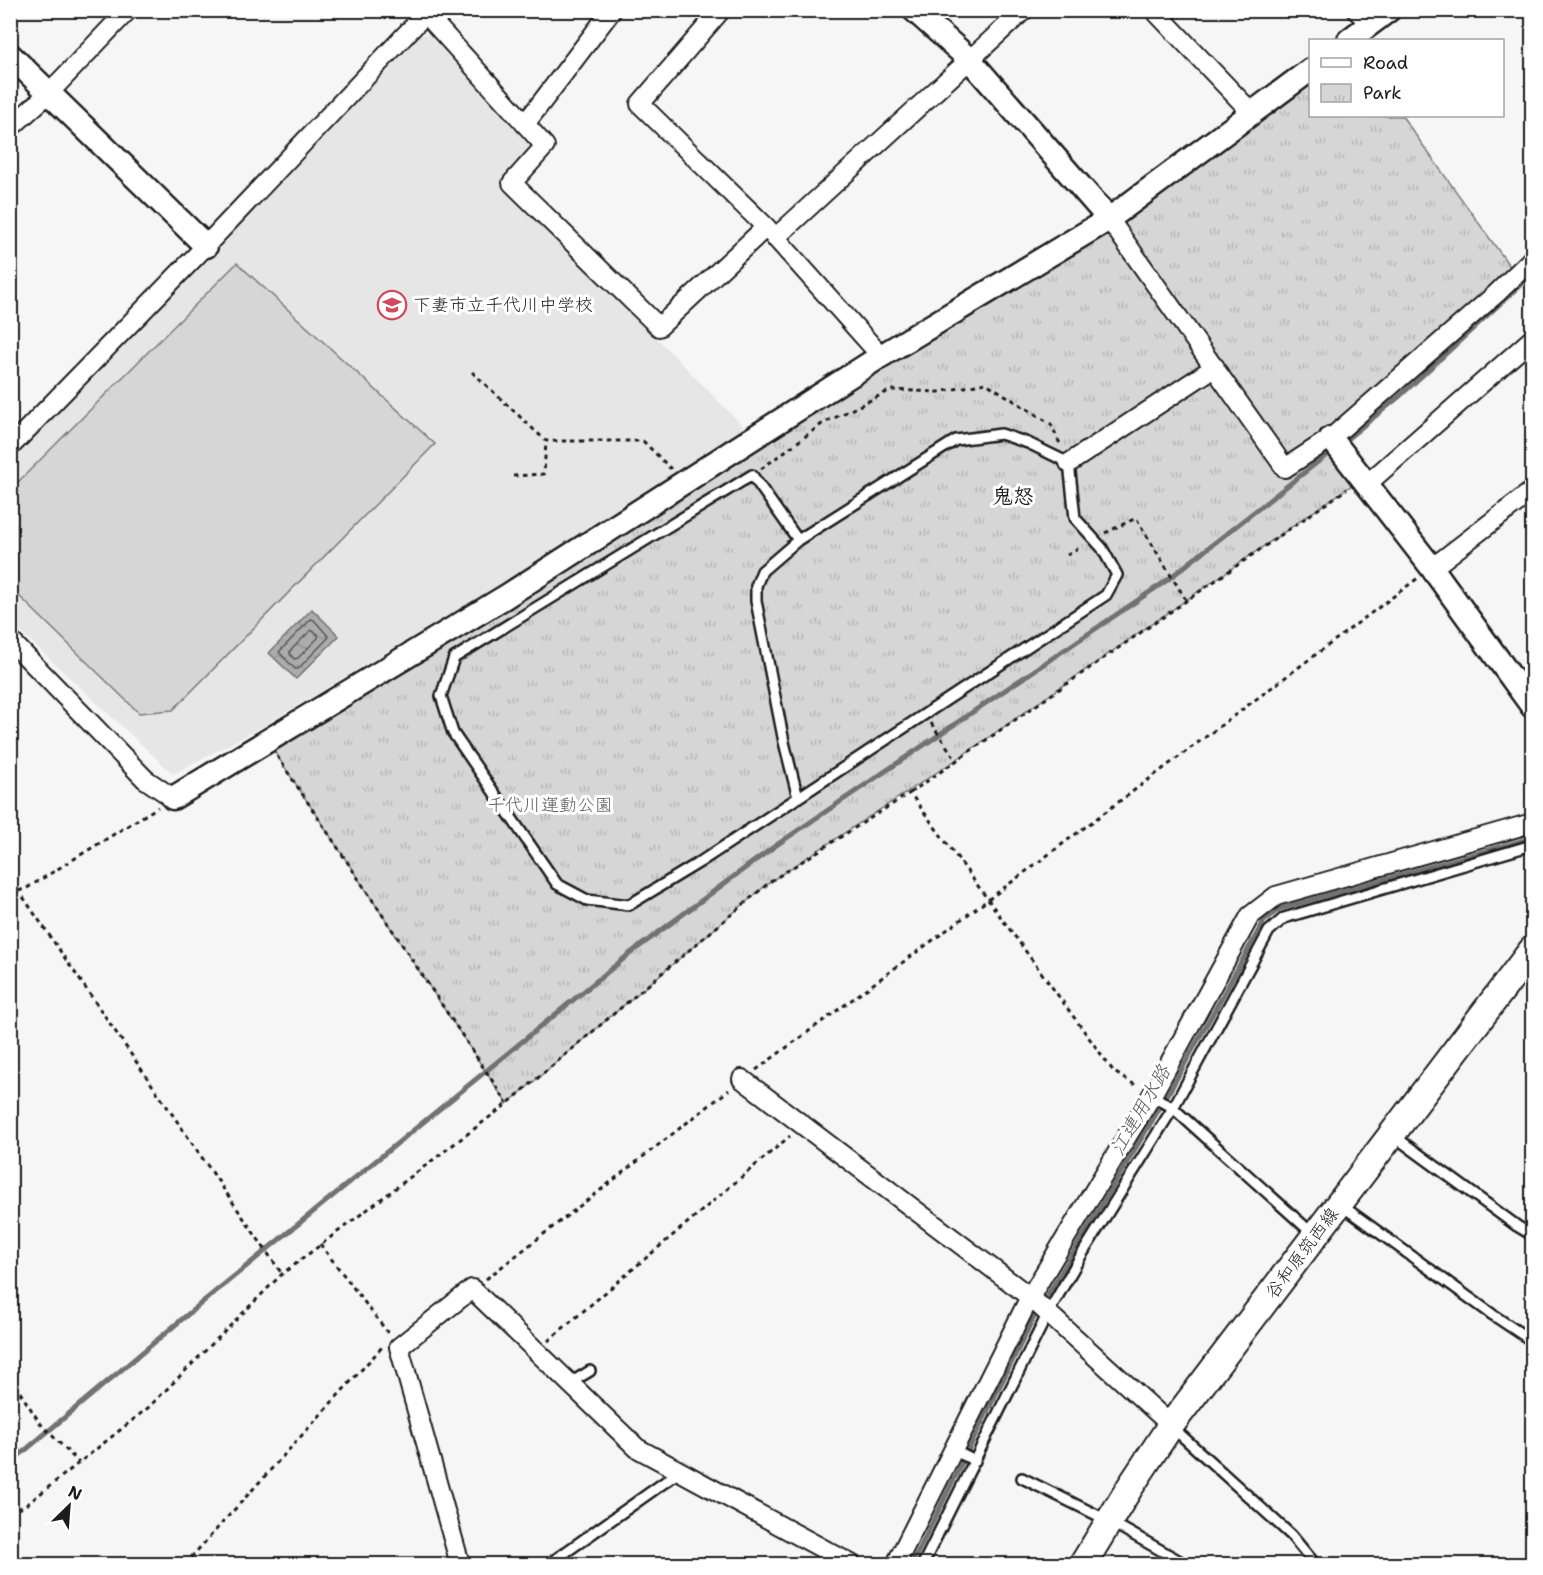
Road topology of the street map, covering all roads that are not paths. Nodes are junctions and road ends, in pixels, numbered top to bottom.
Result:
1 (128, 10) edge
2 (612, 10) edge
3 (721, 10) edge
4 (914, 10) edge
5 (1024, 10) edge
6 (1154, 10) edge
7 (1389, 10) edge
8 (428, 12) edge
9 (1363, 17) edge
10 (1350, 39) edge
11 (10, 55) edge
12 (970, 60) junction
13 (1309, 71) edge
14 (49, 93) junction
15 (1252, 113) junction
16 (525, 124) junction
17 (10, 128) edge
18 (1109, 219) junction
19 (770, 232) junction
20 (206, 246) junction
21 (1533, 259) edge
22 (1533, 339) edge
23 (881, 356) junction
24 (1215, 367) junction
25 (1331, 438) junction
26 (10, 447) edge
27 (1069, 463) junction
28 (1364, 481) junction
29 (1533, 491) edge
30 (798, 540) junction
31 (1432, 568) junction
32 (10, 640) edge
33 (1533, 706) edge
34 (172, 798) joint
35 (798, 798) junction
36 (1533, 823) edge
37 (1533, 845) edge
38 (1299, 904) junction
39 (1531, 956) edge
40 (742, 1079) road end
41 (1152, 1095) junction
42 (1173, 1108) junction
43 (1392, 1134) junction
44 (1339, 1204) junction
45 (1533, 1235) edge
46 (1315, 1236) junction
47 (1030, 1297) junction
48 (1048, 1313) junction
49 (1533, 1341) edge
50 (590, 1371) dead end
51 (570, 1383) junction
52 (1171, 1425) junction
53 (953, 1450) junction
54 (975, 1461) junction
55 (680, 1472) junction
56 (1022, 1478) dead end
57 (1109, 1521) junction
58 (460, 1564) edge
59 (549, 1564) edge
60 (851, 1564) edge
61 (896, 1564) edge
62 (923, 1564) edge
63 (1083, 1564) edge
64 (1185, 1564) edge
65 (1315, 1564) edge

1 - 14 street
2 - 16 street
3 - 19 street
4 - 12 street
5 - 12 street
6 - 15 street
7 - 9 street
8 - 16 street
8 - 20 street
9 - 10 street
11 - 14 street
12 - 18 street
12 - 19 street
13 - 15 street
14 - 17 street
14 - 20 street
15 - 18 street
16 - 19 street
18 - 23 street
18 - 24 street
19 - 23 street
20 - 26 street
21 - 25 street
22 - 28 street
23 - 34 street
24 - 25 street
24 - 27 street
25 - 28 street
27 - 30 lane
27 - 35 lane
28 - 31 street
29 - 31 street
30 - 35 lane
30 - 35 lane
31 - 33 street
32 - 34 street
36 - 38 street
37 - 38 lane
38 - 41 street
38 - 42 lane
39 - 43 main road, 谷和原筑西線
40 - 47 street
41 - 42 lane
41 - 47 street
42 - 46 lane
42 - 48 lane
43 - 44 main road, 谷和原筑西線
43 - 45 lane
44 - 46 main road, 谷和原筑西線
44 - 49 lane
46 - 52 main road, 谷和原筑西線
47 - 48 street
47 - 53 street
48 - 52 street
48 - 54 lane
50 - 51 lane
51 - 55 street
51 - 58 street
52 - 57 main road, 谷和原筑西線
52 - 65 lane
53 - 54 lane
53 - 61 street
54 - 62 lane
55 - 59 lane
55 - 60 street
56 - 57 lane
57 - 63 main road, 谷和原筑西線
57 - 64 lane

